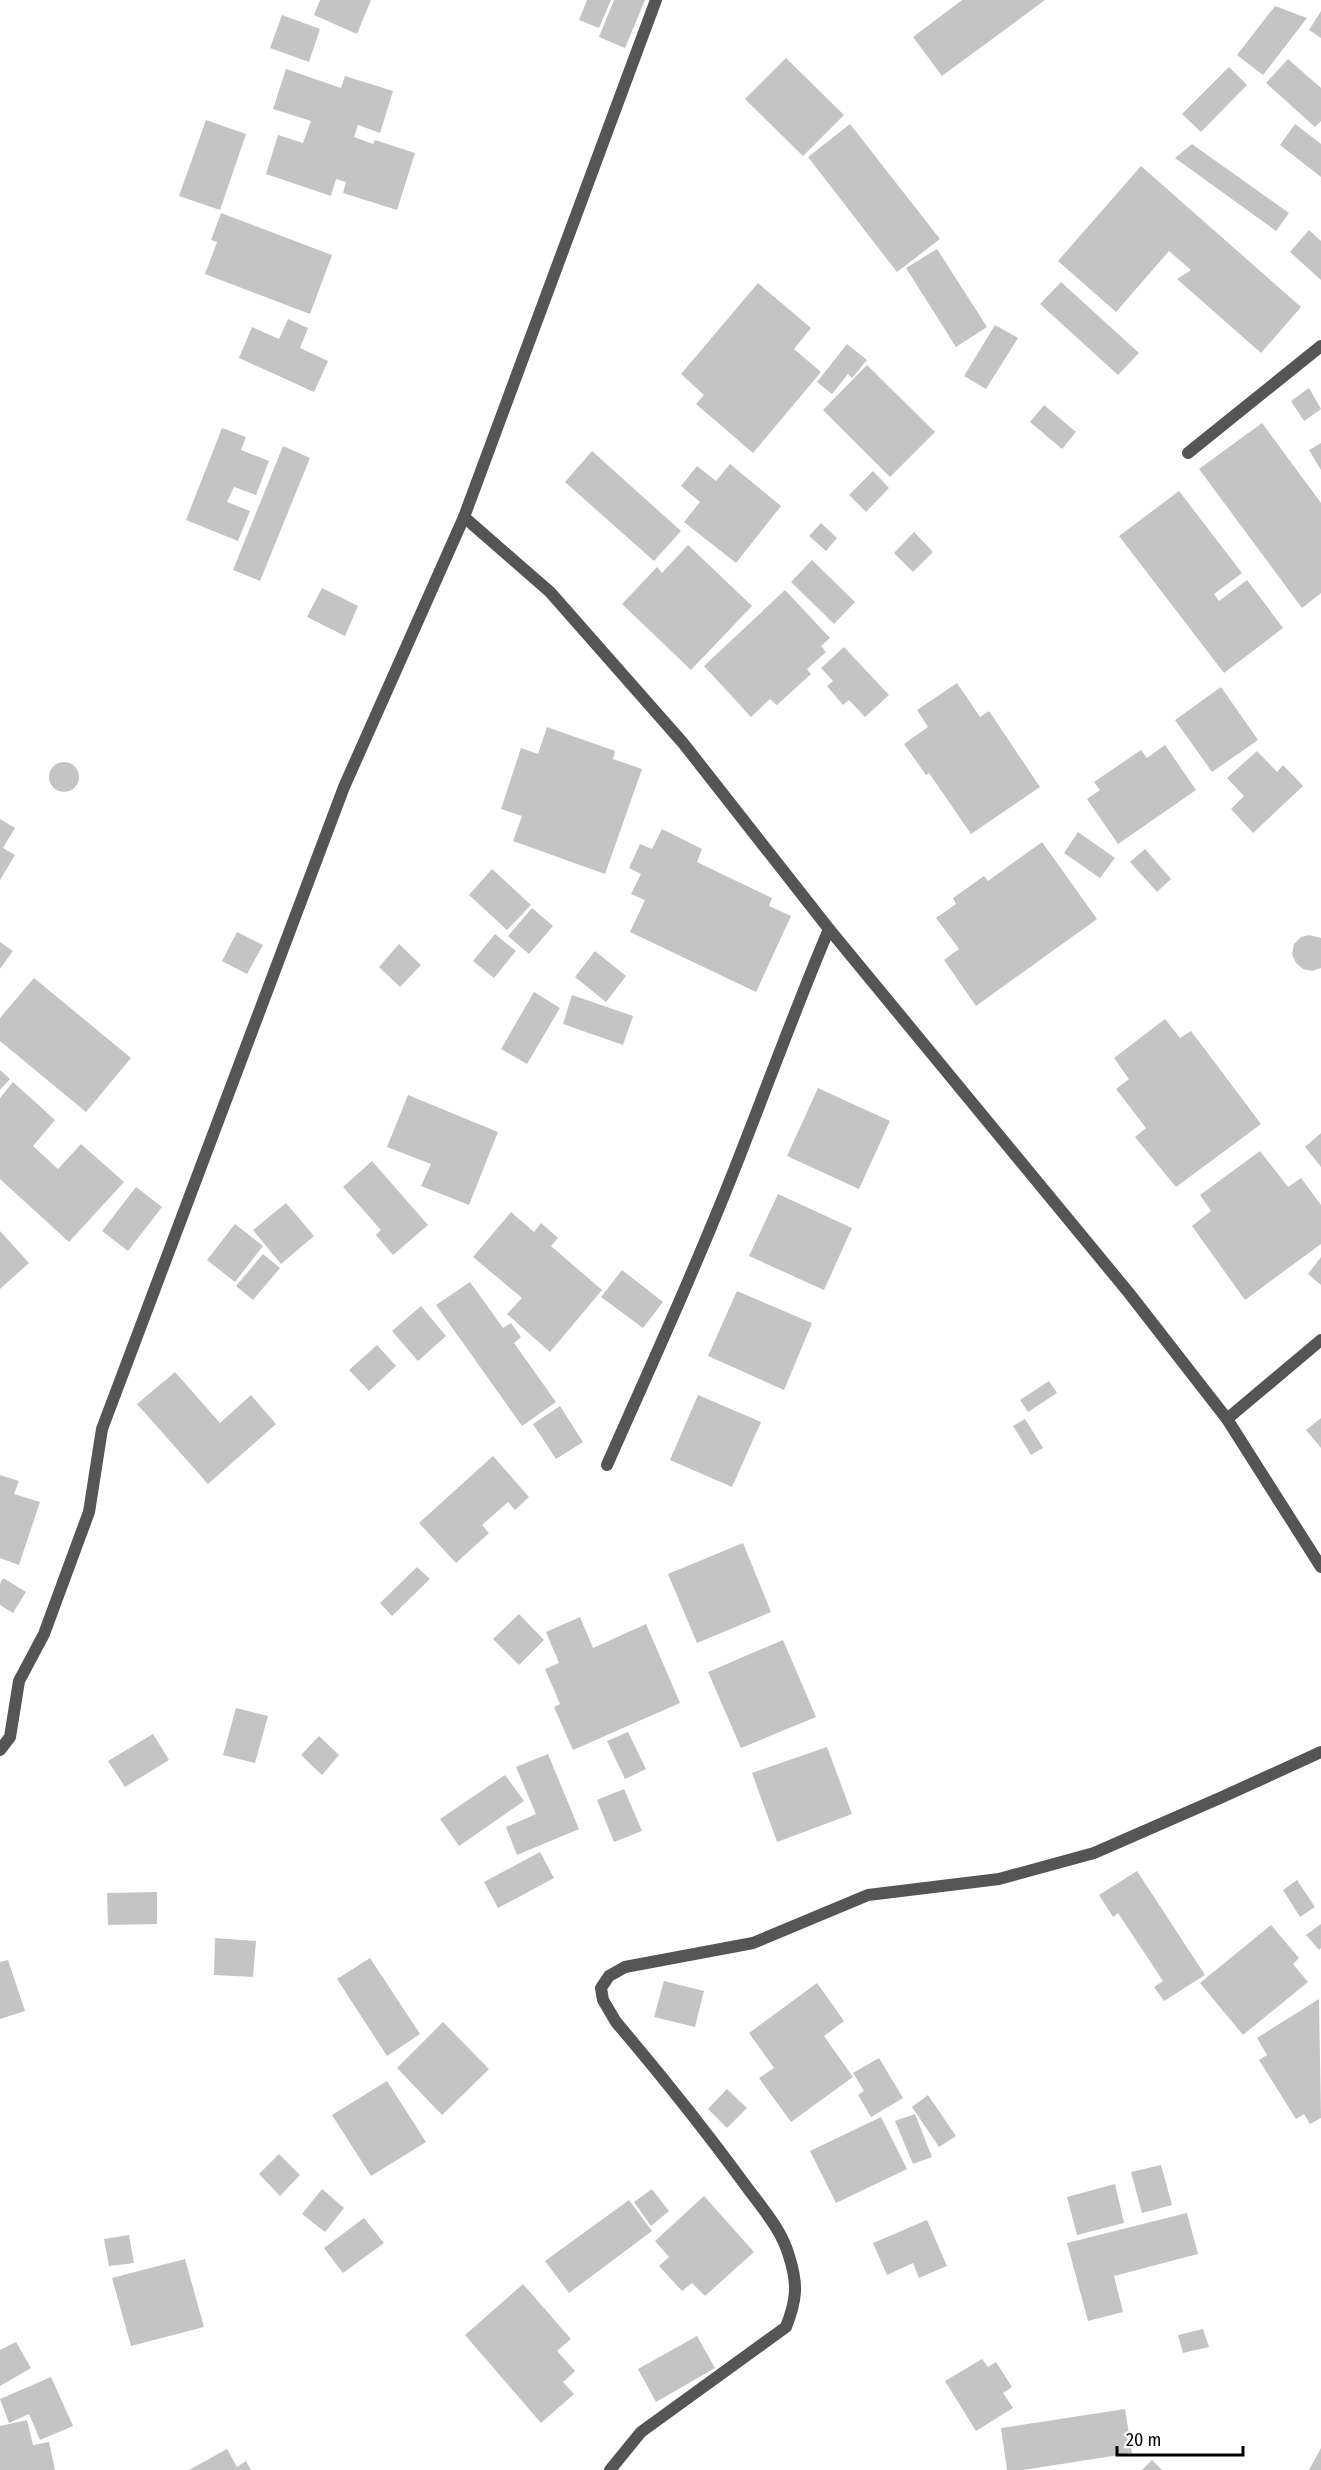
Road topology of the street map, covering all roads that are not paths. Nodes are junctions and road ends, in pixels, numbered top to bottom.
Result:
1 (656, 0) edge
2 (1321, 346) edge
3 (1188, 453) dead end
4 (464, 517) junction
5 (829, 929) junction
6 (1321, 1340) edge
7 (1227, 1419) junction
8 (607, 1465) dead end
9 (1321, 1567) edge
10 (0, 1750) edge
11 (1321, 1752) edge
12 (610, 2470) edge

1 - 4 street
2 - 3 street
4 - 5 street
4 - 10 street
5 - 7 street
5 - 8 street
6 - 7 street
7 - 9 street
11 - 12 street

